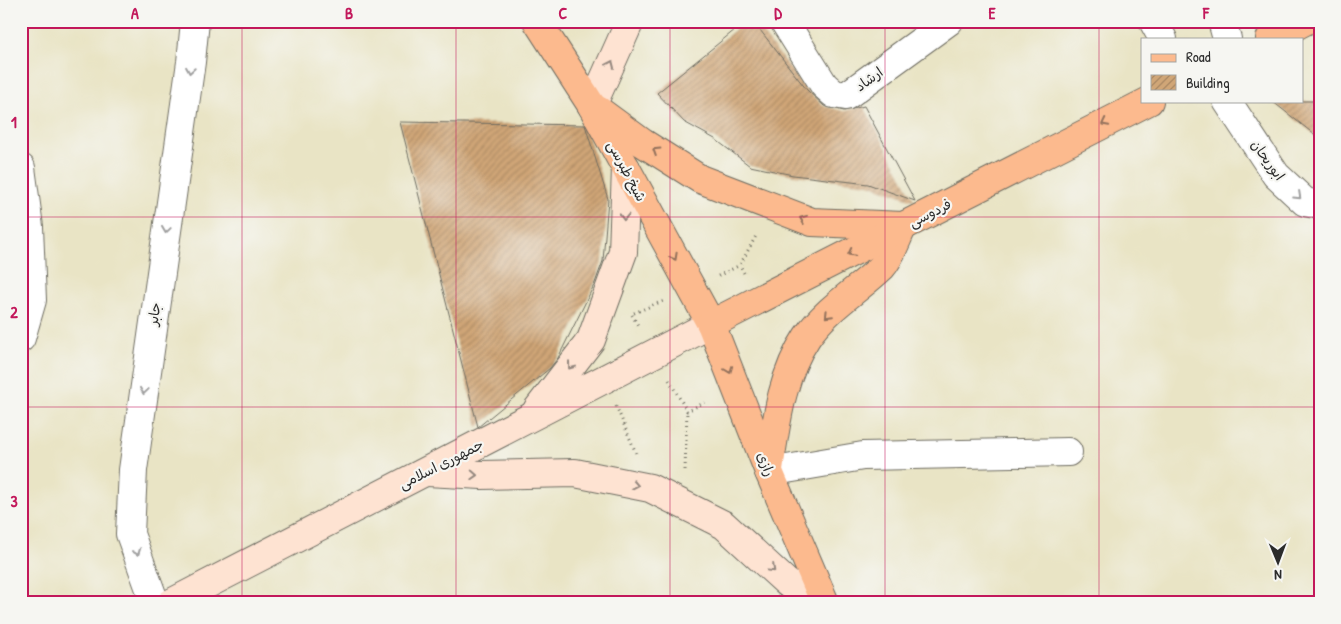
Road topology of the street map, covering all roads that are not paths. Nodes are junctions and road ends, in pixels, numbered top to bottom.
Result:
1 (195, 21) edge
2 (537, 21) edge
3 (630, 21) edge
4 (784, 21) edge
5 (949, 21) edge
6 (1153, 21) edge
7 (1222, 21) edge
8 (1305, 21) edge
9 (1162, 38) edge
10 (1227, 38) edge
11 (1272, 38) edge
12 (1147, 102) edge
13 (1228, 102) edge
14 (592, 106) junction
15 (21, 168) edge
16 (626, 168) junction
17 (1320, 205) edge
18 (903, 226) junction
19 (711, 324) junction
20 (21, 338) edge
21 (532, 417) junction
22 (1068, 452) dead end
23 (425, 472) junction
24 (769, 472) junction
25 (155, 603) edge
26 (171, 603) edge
27 (812, 603) edge
28 (825, 603) edge

1 -> 25 street, جابر
2 - 14 main road, شیخ طبرسی
14 -> 3 main road
4 - 5 street, ارشاد
6 - 9 street
7 - 10 street
8 - 11 main road
12 -> 18 main road, فردوسی
13 -> 17 street, ابوریحان
14 - 16 main road, شیخ طبرسی
18 -> 14 main road
15 - 20 street
16 -> 19 main road, شیخ طبرسی
16 -> 21 main road
18 -> 19 main road, فردوسی
18 -> 24 main road
19 - 21 main road, جمهوری اسلامی
19 -> 24 main road, رازی
21 - 23 main road, جمهوری اسلامی
22 - 24 street
23 - 26 main road, جمهوری اسلامی
23 -> 27 main road
24 - 28 main road, رازی

